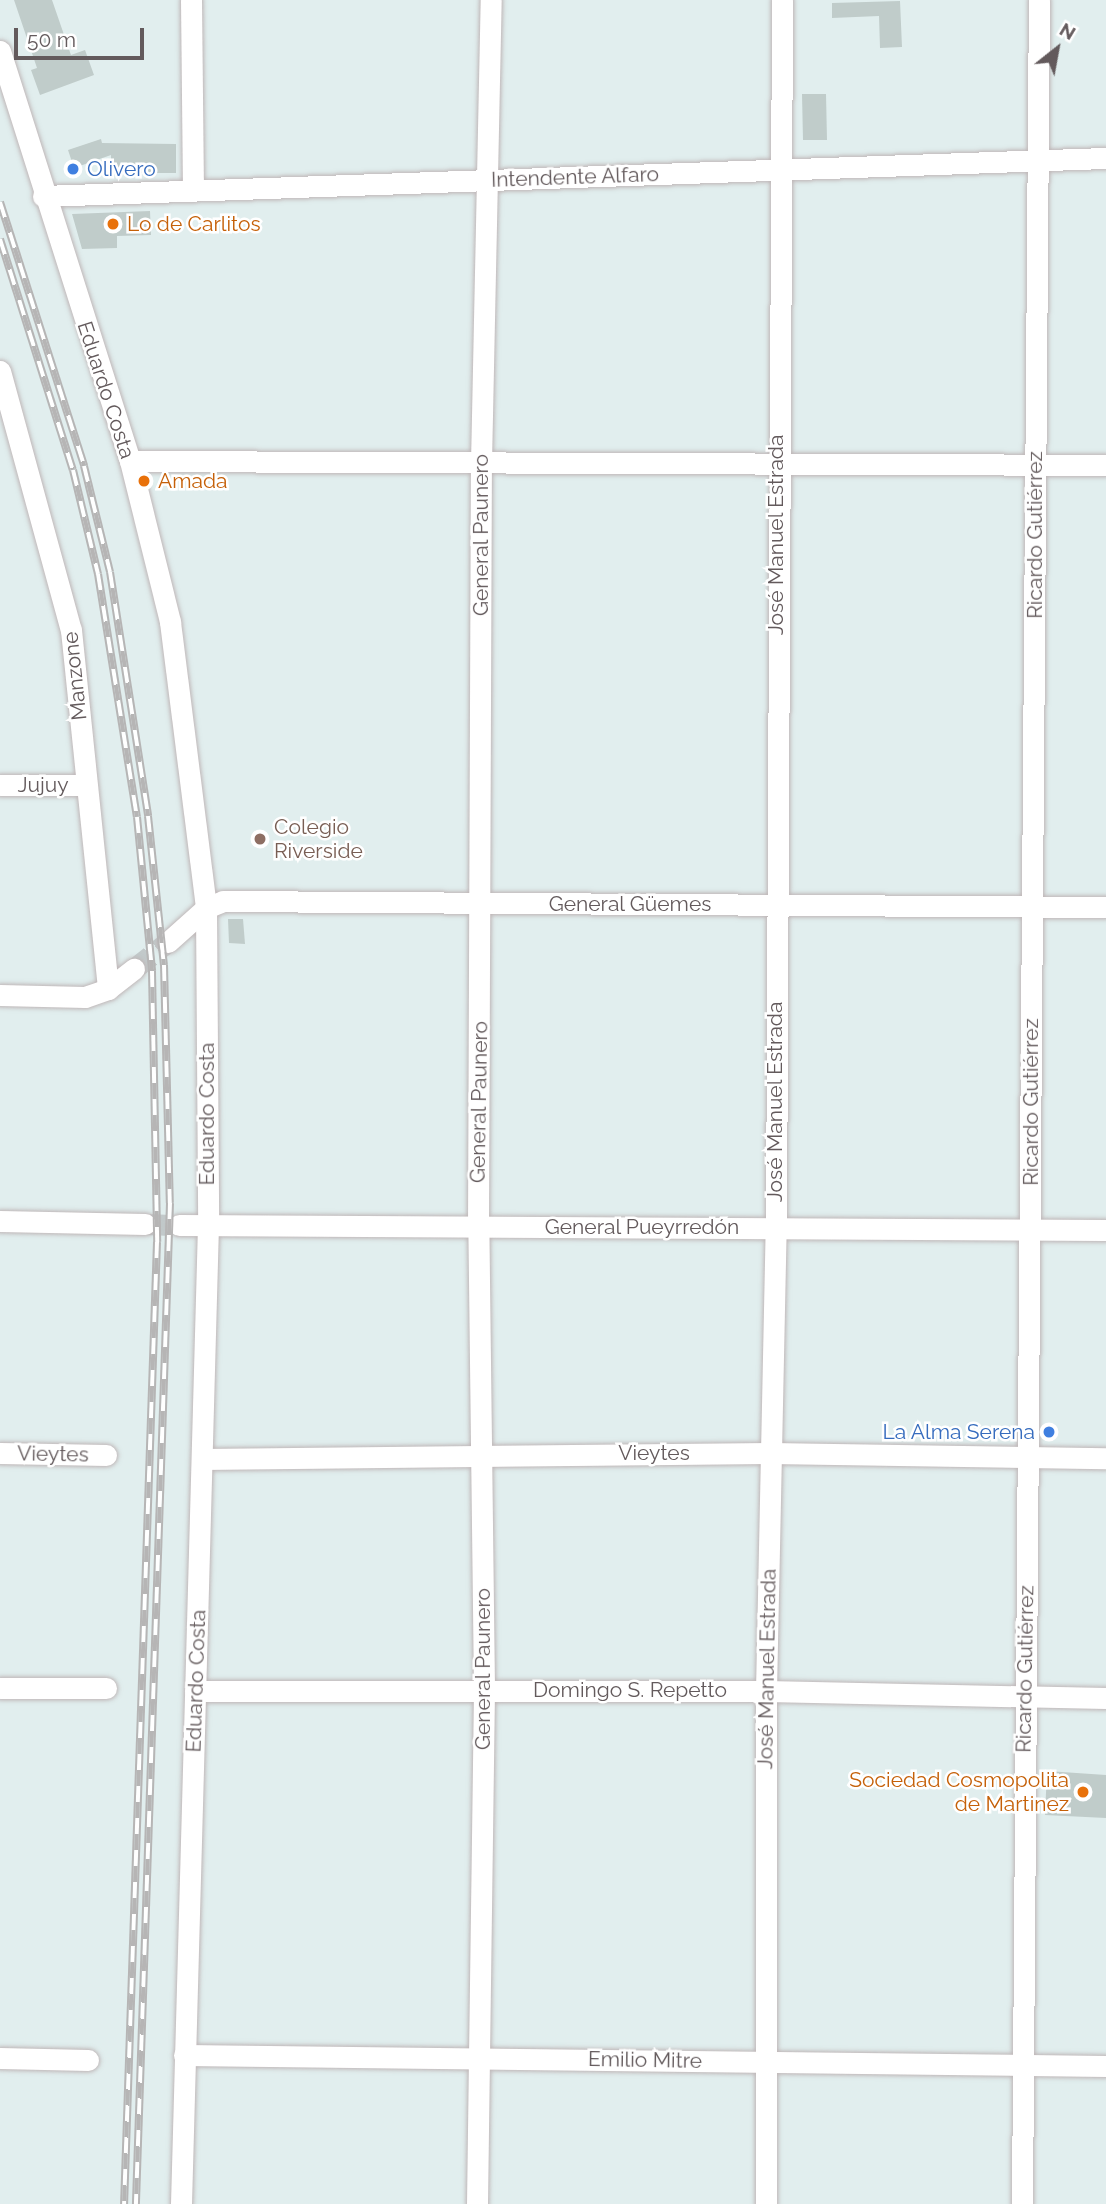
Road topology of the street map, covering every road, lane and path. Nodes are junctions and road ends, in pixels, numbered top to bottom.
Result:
1 (191, 0) edge
2 (491, 0) edge
3 (782, 0) edge
4 (1040, 0) edge
5 (0, 51) edge
6 (1106, 158) edge
7 (1038, 161) junction
8 (782, 171) junction
9 (487, 180) junction
10 (193, 190) junction
11 (43, 196) junction
12 (0, 371) edge
13 (3, 393) edge
14 (130, 461) junction
15 (481, 463) junction
16 (1036, 465) junction
17 (1106, 465) edge
18 (776, 466) junction
19 (0, 785) edge
20 (86, 785) junction
21 (481, 903) junction
22 (775, 905) junction
23 (1033, 907) junction
24 (1106, 907) edge
25 (206, 908) junction
26 (169, 942) tunnel mouth
27 (134, 969) tunnel mouth
28 (108, 989) junction
29 (0, 995) edge
30 (0, 1221) edge
31 (145, 1224) tunnel mouth
32 (179, 1225) tunnel mouth
33 (208, 1225) junction
34 (478, 1227) junction
35 (776, 1228) junction
36 (1030, 1229) junction
37 (1106, 1230) edge
38 (0, 1453) edge
39 (483, 1453) junction
40 (770, 1453) junction
41 (106, 1455) dead end
42 (1028, 1457) junction
43 (202, 1458) junction
44 (1106, 1458) edge
45 (0, 1688) edge
46 (106, 1688) dead end
47 (484, 1689) junction
48 (195, 1691) junction
49 (766, 1691) junction
50 (1024, 1697) junction
51 (1106, 1698) edge
52 (184, 2055) junction
53 (0, 2058) edge
54 (480, 2059) junction
55 (89, 2060) dead end
56 (766, 2062) junction
57 (1024, 2065) junction
58 (1106, 2066) edge
59 (181, 2204) edge
60 (477, 2204) edge
61 (766, 2204) edge
62 (1022, 2204) edge

1 - 10 street
2 - 9 street, General Paunero
3 - 8 street, José Manuel Estrada
4 - 7 street, Ricardo Gutiérrez
5 - 11 street, Eduardo Costa
6 - 7 street, Intendente Alfaro
7 - 8 street, Intendente Alfaro
7 - 16 street, Ricardo Gutiérrez
8 - 9 street, Intendente Alfaro
8 - 18 street, José Manuel Estrada
9 - 10 street, Intendente Alfaro
9 - 15 street, General Paunero
10 - 11 street, Intendente Alfaro
11 - 14 street, Eduardo Costa
12 - 13 street, Manzone
13 - 20 street, Manzone
14 - 15 street
14 - 25 street, Eduardo Costa
15 - 18 street
15 - 21 street, General Paunero
16 - 17 street
16 - 18 street
16 - 23 street, Ricardo Gutiérrez
18 - 22 street, José Manuel Estrada
19 - 20 street, Jujuy
20 - 28 street, Manzone
21 - 22 street, General Güemes
21 - 25 street, General Güemes
21 - 34 street, General Paunero
22 - 23 street, General Güemes
22 - 35 street, José Manuel Estrada
23 - 24 street, General Güemes
23 - 36 street, Ricardo Gutiérrez
25 - 26 street
25 - 33 street, Eduardo Costa
27 - 28 street
28 - 29 street
30 - 31 street
32 - 33 street, General Pueyrredón
33 - 34 street, General Pueyrredón
33 - 43 street, Eduardo Costa
34 - 35 street, General Pueyrredón
34 - 39 street, General Paunero
35 - 36 street, General Pueyrredón
35 - 40 street, José Manuel Estrada
36 - 37 street, General Pueyrredón
36 - 42 street, Ricardo Gutiérrez
38 - 41 street, Vieytes
39 - 40 street, Vieytes
39 - 43 street, Vieytes
39 - 47 street, General Paunero
40 - 42 street, Vieytes
40 - 49 street, José Manuel Estrada
42 - 44 street, Vieytes
42 - 50 street, Ricardo Gutiérrez
43 - 48 street, Eduardo Costa
45 - 46 street
47 - 48 street, Domingo S. Repetto
47 - 49 street, Domingo S. Repetto
47 - 54 street, General Paunero
48 - 52 street, Eduardo Costa
49 - 50 street, Domingo S. Repetto
49 - 56 street, José Manuel Estrada
50 - 51 street, Domingo S. Repetto
50 - 57 street, Ricardo Gutiérrez
52 - 54 street, Emilio Mitre
52 - 59 street, Eduardo Costa
53 - 55 street
54 - 56 street, Emilio Mitre
54 - 60 street, General Paunero
56 - 57 street, Emilio Mitre
56 - 61 street, José Manuel Estrada
57 - 58 street, Emilio Mitre
57 - 62 street, Ricardo Gutiérrez

